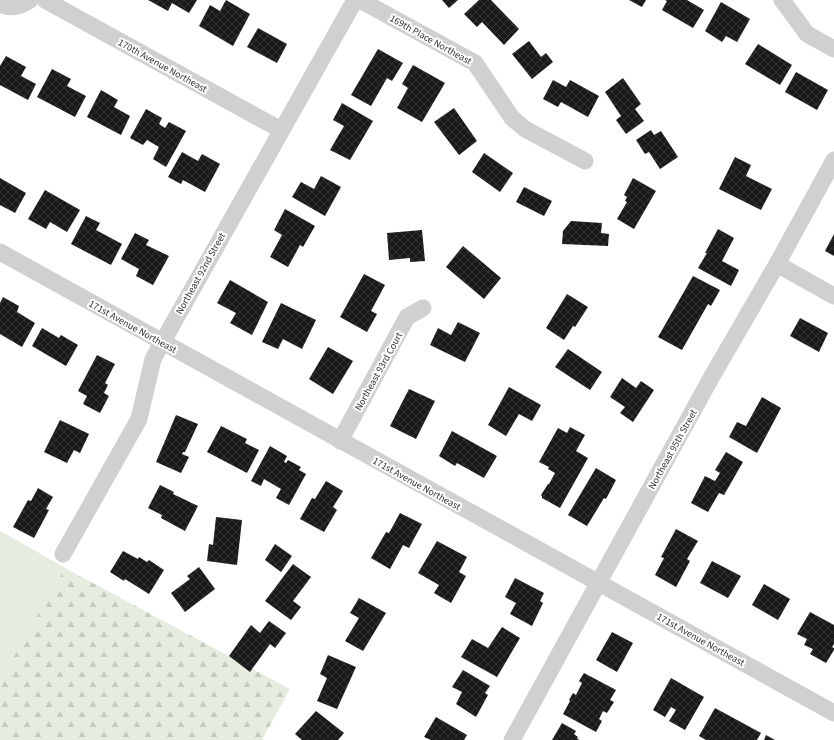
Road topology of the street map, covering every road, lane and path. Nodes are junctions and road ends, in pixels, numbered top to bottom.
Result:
1 (30, 0) edge
2 (45, 0) edge
3 (355, 0) edge
4 (360, 0) edge
5 (782, 0) edge
6 (0, 4) edge
7 (834, 49) edge
8 (281, 130) junction
9 (585, 160) dead end
10 (834, 160) edge
11 (0, 252) edge
12 (777, 264) junction
13 (834, 296) edge
14 (423, 308) dead end
15 (162, 342) junction
16 (340, 441) junction
17 (63, 554) dead end
18 (599, 583) junction
19 (834, 713) edge
20 (512, 740) edge

1 - 6 street
2 - 8 street, 170th Avenue Northeast
3 - 8 street, Northeast 92nd Street
4 - 9 street, 169th Place Northeast
5 - 7 street
8 - 15 street, Northeast 92nd Street
10 - 12 street, Northeast 95th Street
11 - 15 street, 171st Avenue Northeast
12 - 13 street
12 - 18 street, Northeast 95th Street
14 - 16 street, Northeast 93rd Court
15 - 16 street, 171st Avenue Northeast
15 - 17 street, Northeast 92nd Street
16 - 18 street, 171st Avenue Northeast
18 - 19 street, 171st Avenue Northeast
18 - 20 street, Northeast 95th Street

